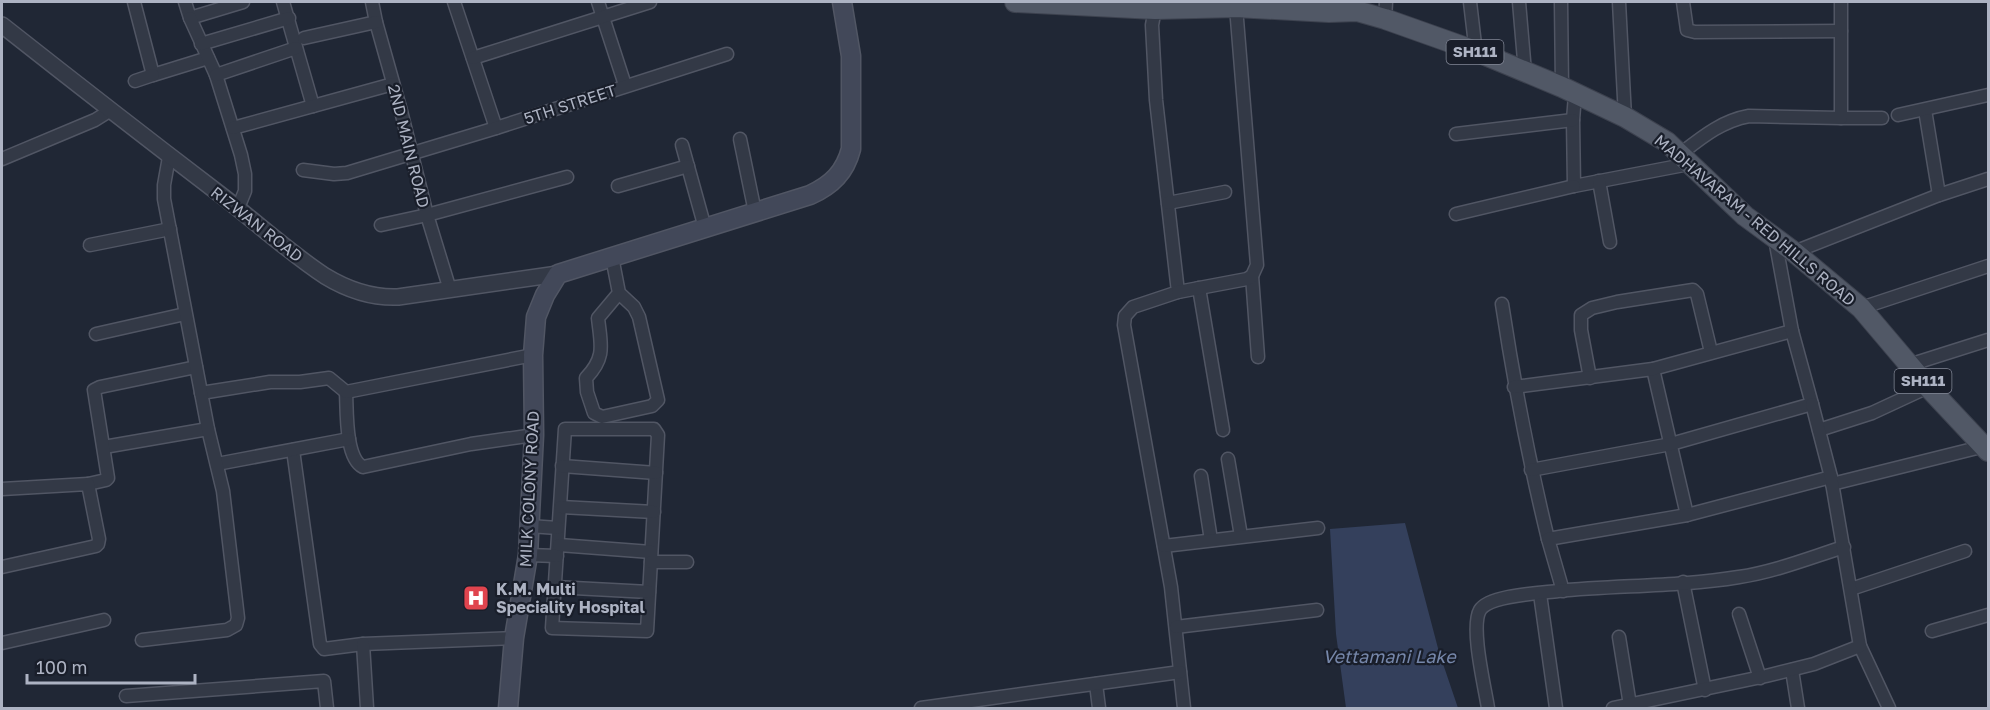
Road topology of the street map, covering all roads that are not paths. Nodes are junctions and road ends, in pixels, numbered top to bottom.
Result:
1 (134, 2) edge
2 (185, 2) edge
3 (243, 2) edge
4 (283, 2) edge
5 (372, 2) edge
6 (454, 2) edge
7 (598, 2) edge
8 (650, 2) edge
9 (842, 2) edge
10 (1026, 2) edge
11 (1470, 2) edge
12 (1519, 2) edge
13 (1561, 2) edge
14 (1619, 2) edge
15 (1683, 2) edge
16 (1841, 2) edge
17 (1236, 7) junction
18 (1155, 9) junction
19 (1385, 10) edge
20 (603, 16) junction
21 (190, 18) junction
22 (290, 18) junction
23 (376, 22) junction
24 (2, 25) edge
25 (1840, 31) junction
26 (300, 43) junction
27 (201, 44) junction
28 (1476, 52) junction
29 (727, 54) dead end
30 (208, 58) junction
31 (473, 58) junction
32 (1525, 72) junction
33 (153, 75) junction
34 (216, 75) junction
35 (135, 81) dead end
36 (393, 84) junction
37 (625, 85) junction
38 (1568, 91) junction
39 (1989, 95) edge
40 (313, 106) junction
41 (111, 110) junction
42 (1925, 110) junction
43 (1898, 115) dead end
44 (1625, 117) junction
45 (1841, 118) junction
46 (1882, 118) dead end
47 (1573, 120) junction
48 (233, 128) junction
49 (496, 128) junction
50 (1456, 134) dead end
51 (740, 139) dead end
52 (682, 145) dead end
53 (412, 153) junction
54 (169, 157) junction
55 (2, 159) edge
56 (1684, 159) junction
57 (688, 166) junction
58 (303, 170) dead end
59 (567, 177) dead end
60 (1989, 179) edge
61 (1599, 181) junction
62 (618, 186) dead end
63 (1574, 186) junction
64 (1225, 192) dead end
65 (1939, 195) junction
66 (1168, 203) junction
67 (238, 208) junction
68 (755, 212) junction
69 (1456, 214) dead end
70 (426, 215) junction
71 (381, 225) dead end
72 (705, 228) junction
73 (170, 229) junction
74 (1775, 239) junction
75 (1610, 242) dead end
76 (90, 245) dead end
77 (1794, 252) junction
78 (612, 257) junction
79 (1989, 266) edge
80 (558, 274) junction
81 (1252, 276) junction
82 (1199, 288) junction
83 (450, 290) junction
84 (1178, 292) junction
85 (619, 293) junction
86 (1502, 304) dead end
87 (1861, 308) junction
88 (185, 314) junction
89 (1792, 331) junction
90 (96, 334) dead end
91 (1989, 340) edge
92 (1711, 352) junction
93 (533, 355) junction
94 (1258, 357) dead end
95 (1909, 364) junction
96 (196, 367) junction
97 (1653, 369) junction
98 (1590, 378) junction
99 (1514, 387) junction
100 (1928, 387) junction
101 (346, 392) junction
102 (201, 393) junction
103 (1812, 405) junction
104 (208, 429) junction
105 (1223, 430) dead end
106 (1819, 430) junction
107 (534, 435) junction
108 (349, 439) junction
109 (1671, 444) junction
110 (104, 447) junction
111 (1987, 449) edge
112 (293, 450) junction
113 (1228, 459) dead end
114 (217, 464) junction
115 (562, 466) junction
116 (1531, 470) junction
117 (656, 473) junction
118 (1202, 476) dead end
119 (1832, 481) junction
120 (88, 484) junction
121 (2, 489) edge
122 (561, 507) junction
123 (654, 512) junction
124 (1687, 515) junction
125 (529, 526) junction
126 (558, 528) junction
127 (1318, 528) dead end
128 (1241, 536) junction
129 (1548, 539) junction
130 (1211, 540) junction
131 (1164, 546) junction
132 (1844, 547) junction
133 (558, 551) junction
134 (1965, 551) dead end
135 (528, 555) junction
136 (651, 557) junction
137 (687, 562) dead end
138 (2, 567) edge
139 (1683, 582) junction
140 (555, 587) junction
141 (1851, 589) junction
142 (1563, 591) junction
143 (649, 592) junction
144 (1540, 594) junction
145 (1317, 610) dead end
146 (1739, 614) dead end
147 (1989, 615) edge
148 (104, 620) dead end
149 (1176, 627) junction
150 (1932, 631) dead end
151 (1620, 637) dead end
152 (514, 638) junction
153 (142, 640) dead end
154 (2, 643) edge
155 (363, 644) junction
156 (1860, 646) junction
157 (1792, 670) junction
158 (1180, 672) junction
159 (1760, 678) junction
160 (1096, 684) junction
161 (1705, 690) junction
162 (126, 696) dead end
163 (1630, 705) junction
164 (327, 708) edge
165 (367, 708) edge
166 (508, 708) edge
167 (923, 708) edge
168 (1099, 708) edge
169 (1184, 708) edge
170 (1488, 708) edge
171 (1556, 708) edge
172 (1614, 708) edge
173 (1798, 708) edge
174 (1889, 708) edge

1 - 33 street
2 - 21 street
3 - 21 street
4 - 22 street
5 - 23 street, 2ND MAIN ROAD
6 - 31 street
7 - 20 street
8 - 20 street
9 - 68 main road
10 - 18 main road, MADHAVARAM - RED HILLS ROAD / SH111
11 - 28 street
12 - 32 street
13 - 38 street
14 - 44 street
15 - 25 street
16 - 25 street
17 - 18 main road, MADHAVARAM - RED HILLS ROAD / SH111
17 - 19 main road, MADHAVARAM - RED HILLS ROAD / SH111
17 - 81 street
18 - 66 street
19 - 28 main road, MADHAVARAM - RED HILLS ROAD / SH111
20 - 31 street
20 - 37 street
21 - 27 street
22 - 26 street
22 - 27 street
23 - 26 street
23 - 36 street, 2ND MAIN ROAD
24 - 41 street, RIZWAN ROAD
25 - 45 street
26 - 34 street
26 - 40 street
27 - 30 street
28 - 32 main road, MADHAVARAM - RED HILLS ROAD / SH111
29 - 37 street, 5TH STREET
30 - 33 street
30 - 34 street
31 - 49 street
32 - 38 main road, MADHAVARAM - RED HILLS ROAD / SH111
33 - 35 street
34 - 48 street
36 - 40 street
36 - 53 street, 2ND MAIN ROAD
37 - 49 street, 5TH STREET
38 - 44 main road, MADHAVARAM - RED HILLS ROAD / SH111
38 - 47 street
39 - 42 street
40 - 48 street
41 - 54 street, RIZWAN ROAD
41 - 55 street
42 - 43 street
42 - 65 street
44 - 56 main road, MADHAVARAM - RED HILLS ROAD / SH111
45 - 46 street
45 - 56 street
47 - 50 street
47 - 63 street
48 - 67 street
49 - 53 street, 5TH STREET
51 - 68 street
52 - 57 street
53 - 58 street, 5TH STREET
53 - 70 street, 2ND MAIN ROAD
54 - 67 street, RIZWAN ROAD
54 - 73 street
56 - 61 street
56 - 74 main road, MADHAVARAM - RED HILLS ROAD / SH111
57 - 62 street
57 - 72 street
59 - 70 street
60 - 65 street
61 - 63 street
61 - 75 street
63 - 69 street
64 - 66 street
65 - 77 street
66 - 84 street
67 - 83 street, RIZWAN ROAD
68 - 72 main road
70 - 71 street
70 - 83 street, 2ND MAIN ROAD
72 - 78 main road
73 - 76 street
73 - 88 street
74 - 77 main road, MADHAVARAM - RED HILLS ROAD / SH111
74 - 89 street
77 - 87 main road, MADHAVARAM - RED HILLS ROAD / SH111
78 - 80 main road
78 - 85 street
79 - 87 street
80 - 83 street, RIZWAN ROAD
80 - 93 main road, MILK COLONY ROAD
81 - 82 street
81 - 94 street
82 - 84 street
82 - 105 street
84 - 131 street
85 - 85 street
86 - 99 street
87 - 95 main road, MADHAVARAM - RED HILLS ROAD / SH111
88 - 90 street
88 - 96 street
89 - 92 street
89 - 103 street
91 - 95 street
92 - 97 street
92 - 98 street
93 - 101 street
93 - 107 main road, MILK COLONY ROAD
95 - 100 main road, MADHAVARAM - RED HILLS ROAD / SH111
96 - 102 street
96 - 110 street
97 - 98 street
97 - 109 street
98 - 99 street
99 - 116 street
100 - 106 street
100 - 111 main road, MADHAVARAM - RED HILLS ROAD / SH111
101 - 102 street
101 - 108 street
102 - 104 street
103 - 106 street
103 - 109 street
104 - 110 street
104 - 114 street
106 - 119 street
107 - 108 street
107 - 125 main road, MILK COLONY ROAD
108 - 112 street
109 - 116 street
109 - 124 street
110 - 120 street
111 - 119 street
112 - 114 street
112 - 155 street
113 - 128 street
114 - 153 street
115 - 117 street
115 - 117 street
115 - 122 street
116 - 129 street
117 - 123 street
118 - 130 street
119 - 124 street
119 - 132 street
120 - 121 street
120 - 138 street
122 - 123 street
122 - 126 street
123 - 136 street
124 - 129 street
125 - 126 street
125 - 135 main road, MILK COLONY ROAD
126 - 133 street
127 - 128 street
128 - 130 street
129 - 142 street
130 - 131 street
131 - 149 street
132 - 139 street
132 - 141 street
133 - 135 street
133 - 136 street
133 - 140 street
134 - 141 street
135 - 152 main road, MILK COLONY ROAD
136 - 137 street
136 - 143 street
139 - 142 street
139 - 161 street
140 - 143 street
140 - 143 street
141 - 156 street
142 - 144 street
144 - 170 street
144 - 171 street
145 - 149 street
146 - 159 street
147 - 150 street
148 - 154 street
149 - 158 street
151 - 163 street
152 - 155 street
152 - 166 main road, MILK COLONY ROAD
155 - 165 street
156 - 157 street
156 - 174 street
157 - 159 street
157 - 173 street
158 - 160 street
158 - 169 street
159 - 161 street
160 - 167 street
160 - 168 street
161 - 163 street
162 - 164 street
163 - 172 street

